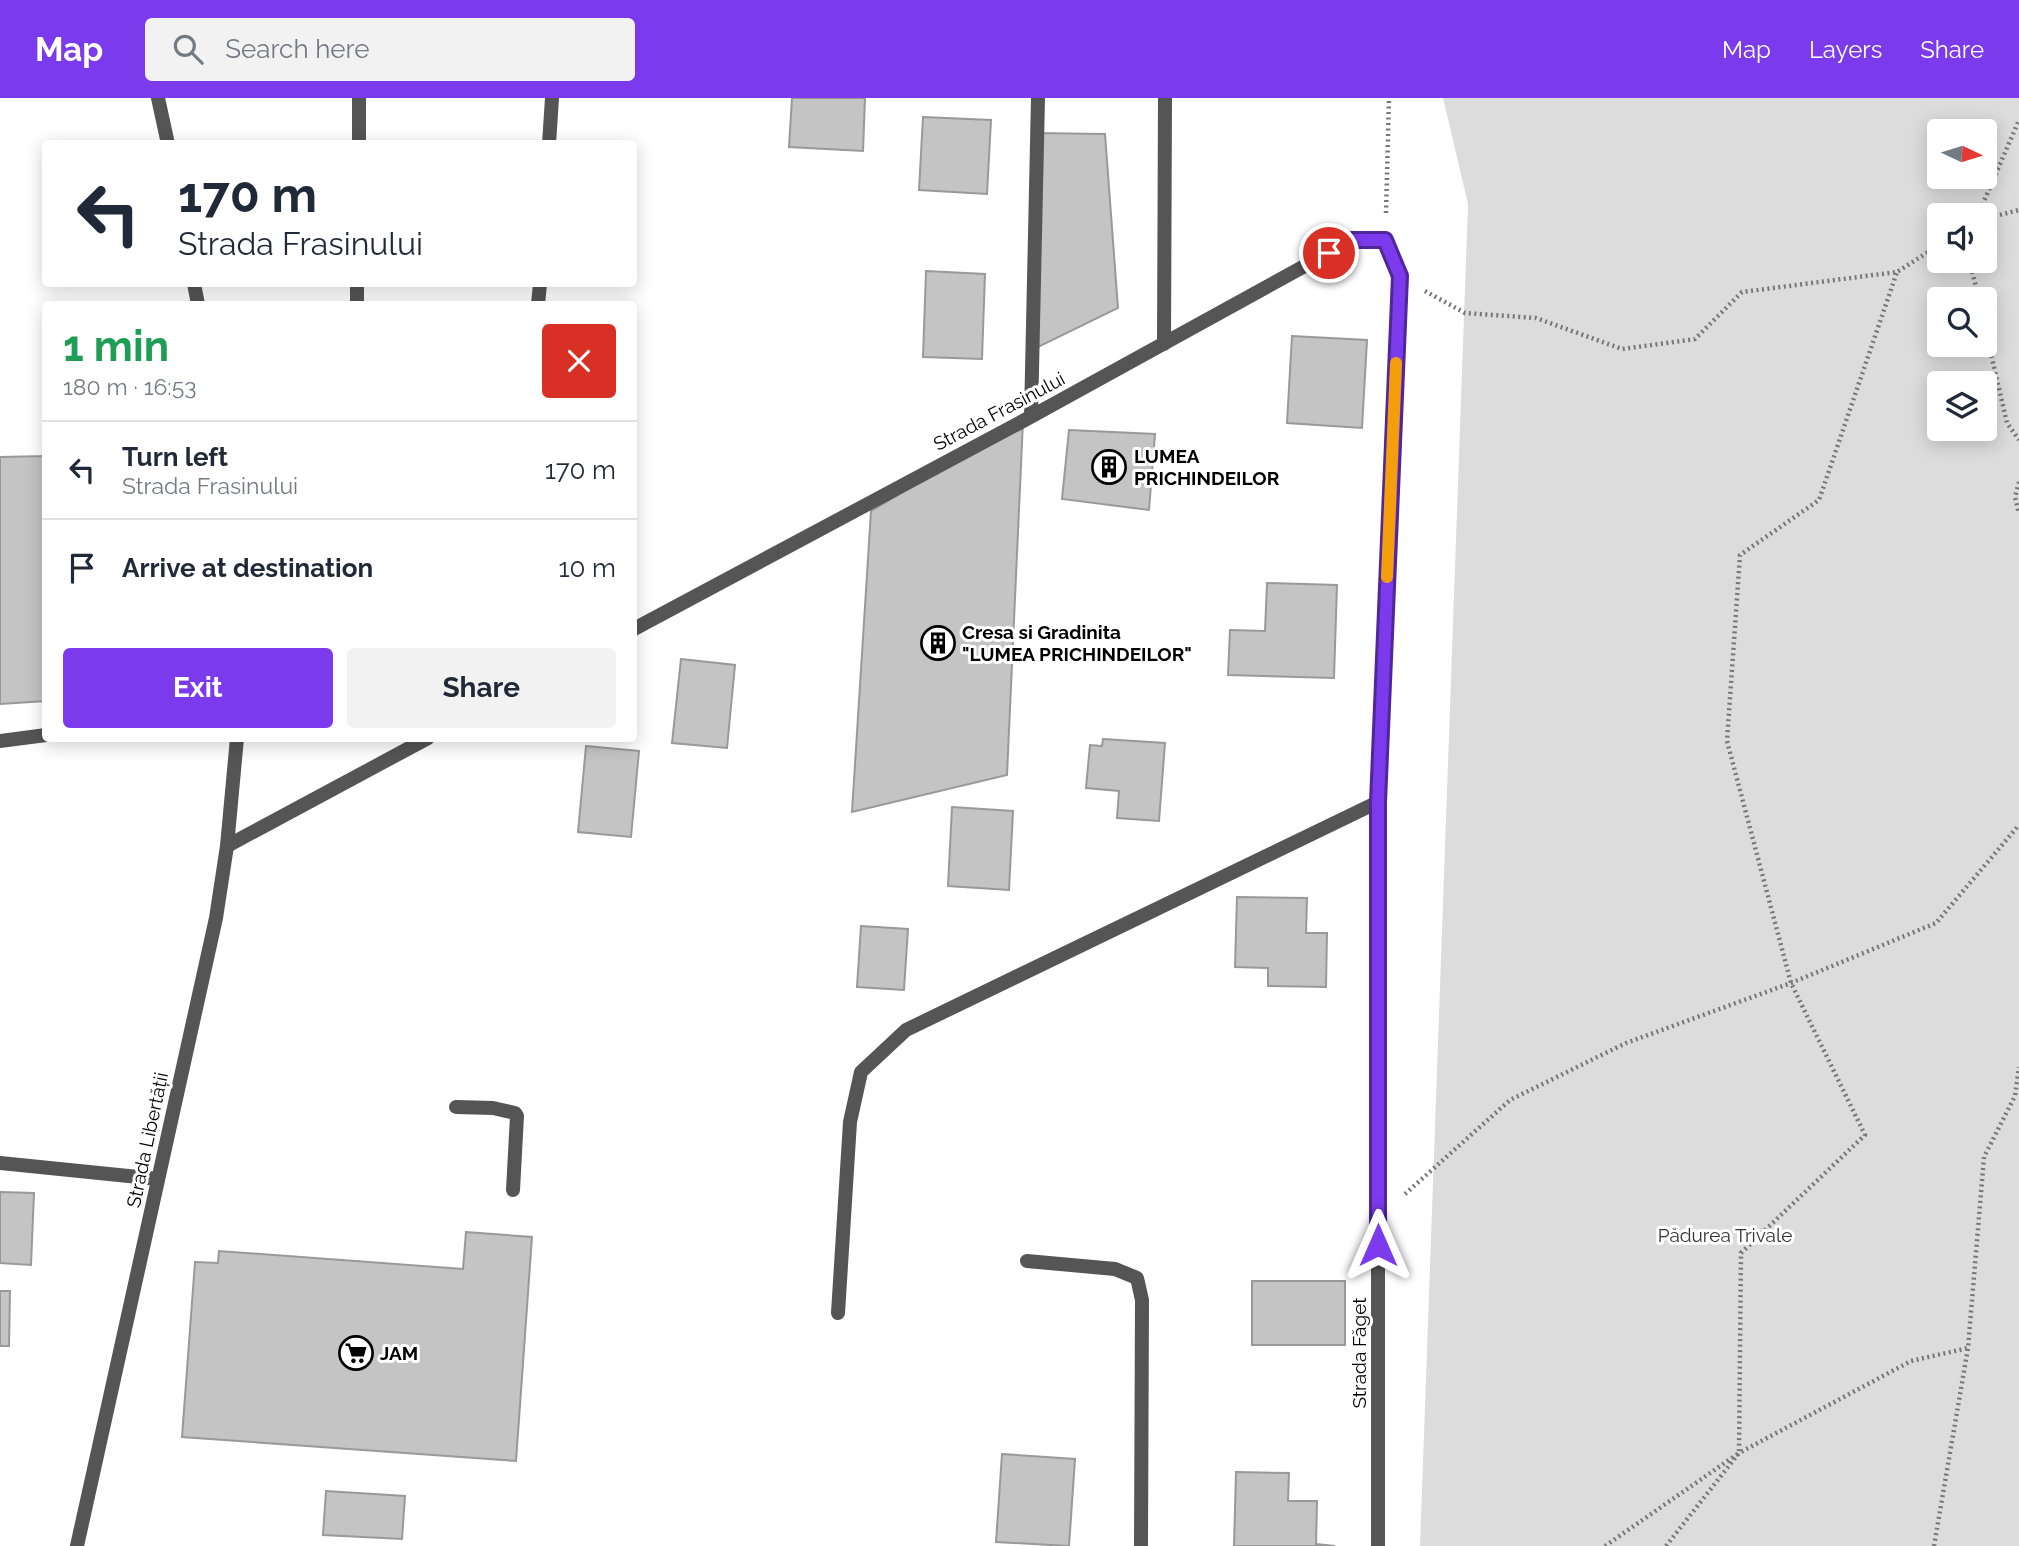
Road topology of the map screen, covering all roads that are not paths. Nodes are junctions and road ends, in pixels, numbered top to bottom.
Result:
1 (158, 98) edge
2 (359, 98) edge
3 (552, 98) edge
4 (1038, 98) edge
5 (1165, 98) edge
6 (167, 140) edge
7 (359, 140) edge
8 (549, 140) edge
9 (1385, 240) joint
10 (1164, 344) junction
11 (1031, 416) junction
12 (637, 627) edge
13 (42, 736) edge
14 (0, 741) edge
15 (237, 742) edge
16 (421, 742) edge
17 (1378, 802) junction
18 (227, 846) junction
19 (456, 1107) dead end
20 (0, 1163) edge
21 (158, 1179) junction
22 (513, 1190) dead end
23 (1027, 1261) dead end
24 (838, 1313) dead end
25 (77, 1546) edge
26 (1141, 1546) edge
27 (1378, 1546) edge

1 - 6 street
2 - 7 street
3 - 8 street
4 - 11 street
5 - 10 street
9 - 10 street, Strada Frasinului
9 - 17 street, Strada Făget
10 - 11 street, Strada Frasinului
11 - 12 street, Strada Frasinului
13 - 14 street
15 - 18 street, Strada Libertății
16 - 18 street
17 - 24 street
17 - 27 street, Strada Făget
18 - 21 street, Strada Libertății
19 - 22 street
20 - 21 street
21 - 25 street, Strada Libertății
23 - 26 street

